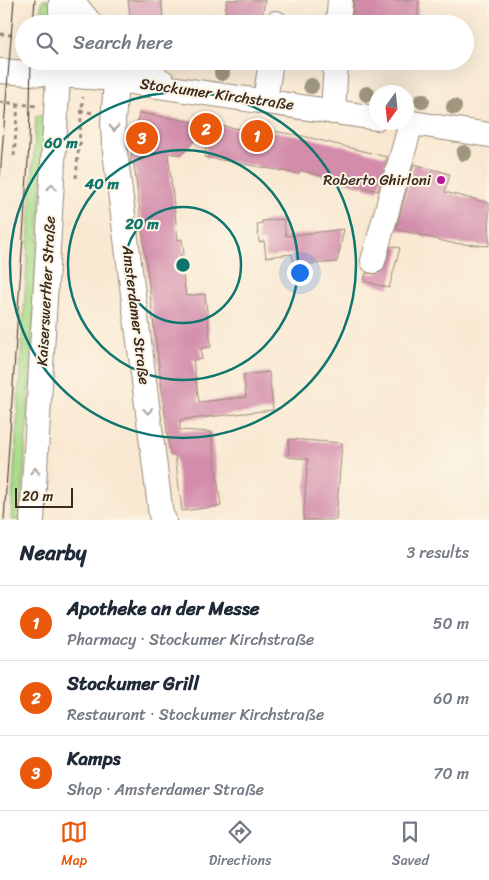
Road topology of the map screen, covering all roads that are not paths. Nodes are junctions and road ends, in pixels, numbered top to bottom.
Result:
1 (61, 0) edge
2 (71, 0) edge
3 (340, 0) edge
4 (60, 15) edge
5 (83, 15) edge
6 (339, 15) edge
7 (15, 70) edge
8 (58, 70) edge
9 (71, 70) edge
10 (118, 70) edge
11 (144, 70) edge
12 (270, 70) edge
13 (336, 70) edge
14 (0, 71) edge
15 (110, 79) junction
16 (170, 86) junction
17 (265, 101) junction
18 (334, 112) junction
19 (369, 117) edge
20 (414, 124) edge
21 (406, 130) edge
22 (489, 135) edge
23 (373, 261) dead end
24 (32, 520) edge
25 (164, 520) edge

1 - 4 street
2 - 5 street
3 - 6 street
7 - 14 street, Stockumer Kirchstraße
24 -> 8 street, Kaiserswerther Straße
9 - 15 street, Stockumer Kirchstraße
10 - 15 street
11 - 16 street
12 - 17 street
13 - 18 street
15 - 16 street, Stockumer Kirchstraße
15 -> 25 street, Amsterdamer Straße
16 - 17 street, Stockumer Kirchstraße
17 - 18 street, Stockumer Kirchstraße
18 - 19 street, Stockumer Kirchstraße
20 - 22 street
21 - 23 street

